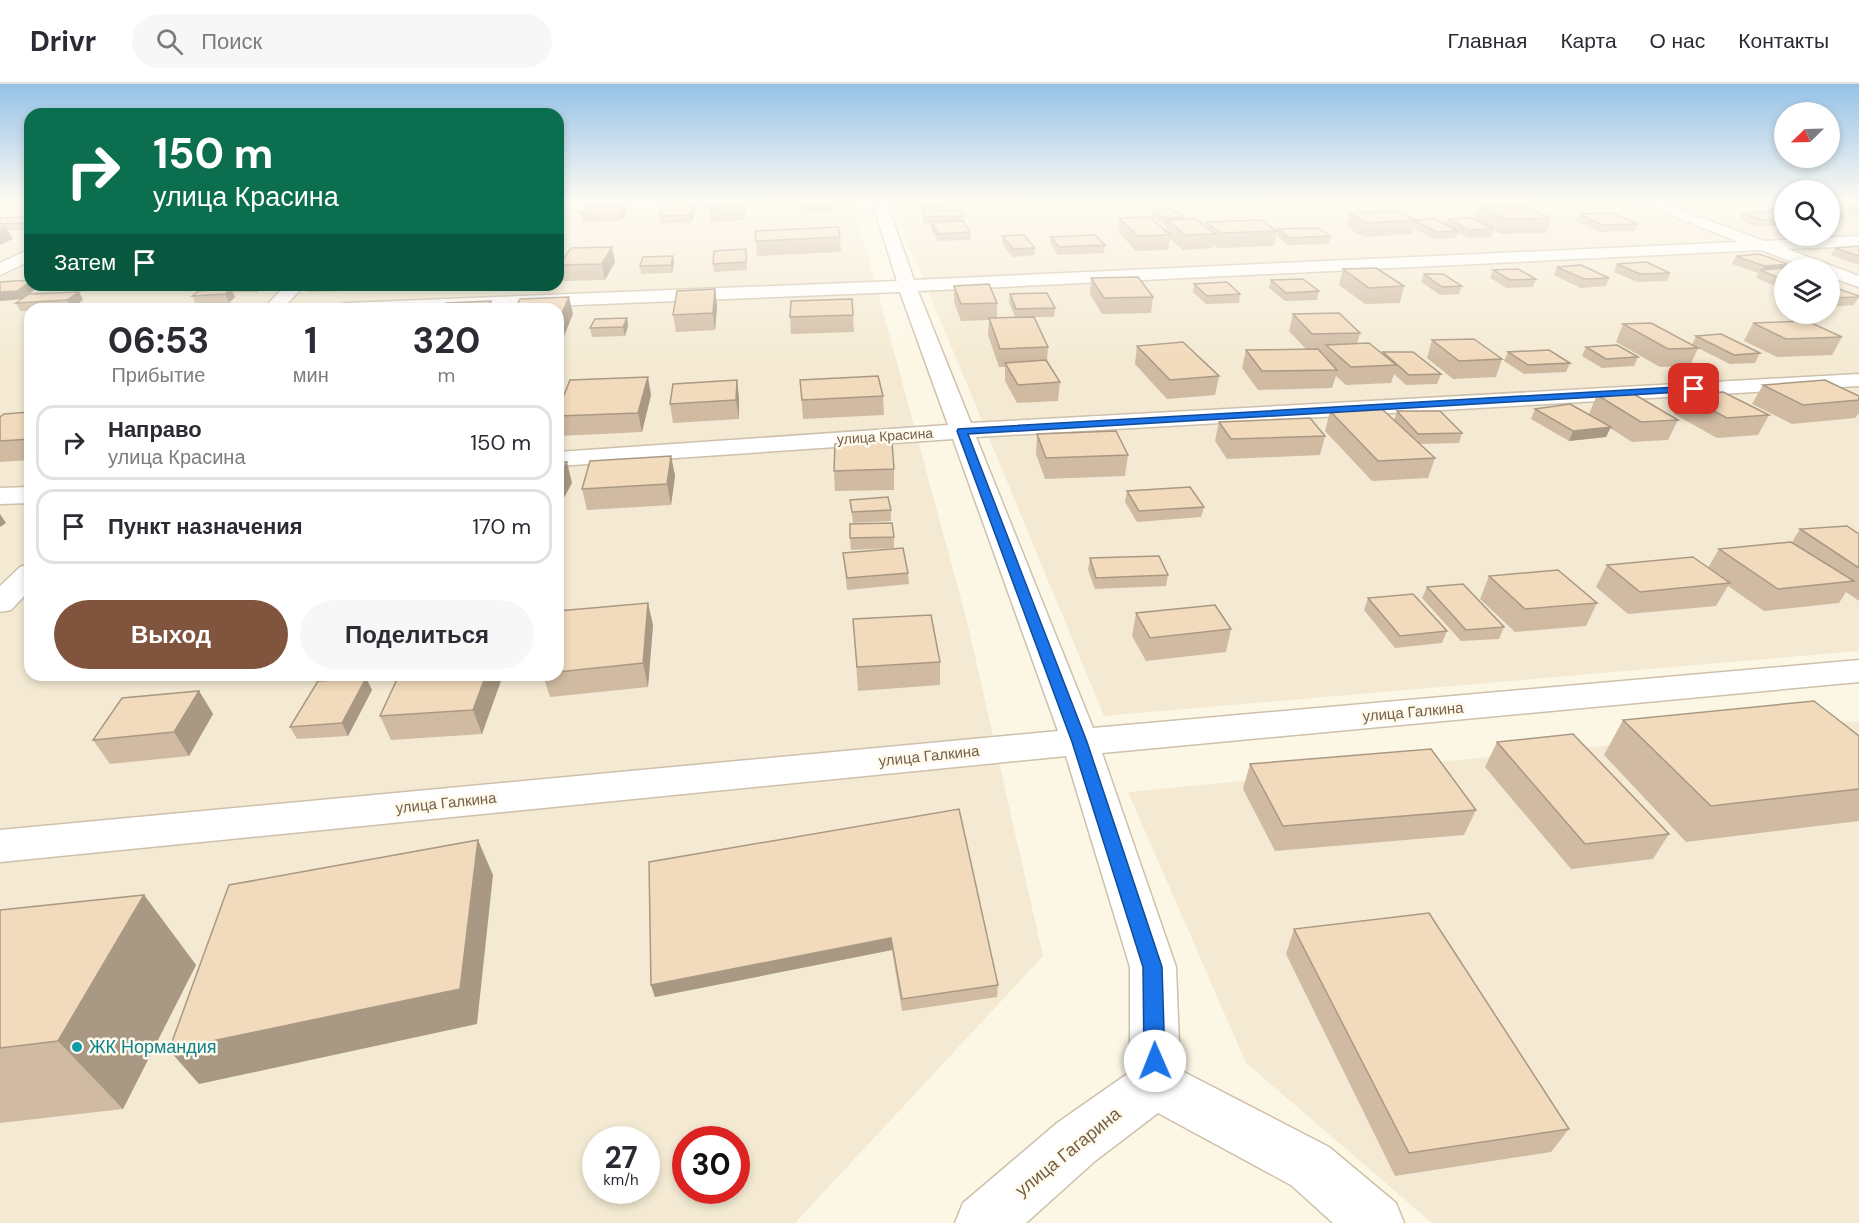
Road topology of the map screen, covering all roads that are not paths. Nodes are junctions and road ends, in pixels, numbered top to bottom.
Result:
1 (897, 254) edge
2 (1569, 254) edge
3 (24, 257) edge
4 (0, 270) edge
5 (1840, 275) edge
6 (1859, 282) edge
7 (907, 286) junction
8 (290, 291) edge
9 (278, 303) edge
10 (492, 303) edge
11 (1859, 380) edge
12 (962, 431) junction
13 (564, 459) edge
14 (24, 495) edge
15 (0, 496) edge
16 (24, 579) edge
17 (0, 603) edge
18 (1859, 671) edge
19 (1080, 742) junction
20 (0, 846) edge
21 (1155, 1084) junction
22 (983, 1223) edge
23 (1376, 1223) edge

1 - 7 street
2 - 7 street
3 - 4 street
5 - 6 street
7 - 10 street
7 - 12 street
8 - 9 street
11 - 12 street, улица Красина
12 - 13 street, улица Красина
12 - 19 street
14 - 15 street
16 - 17 street
18 - 19 street, улица Галкина
19 - 20 street, улица Галкина
19 - 21 street
21 - 22 street, улица Гагарина
21 - 23 street

